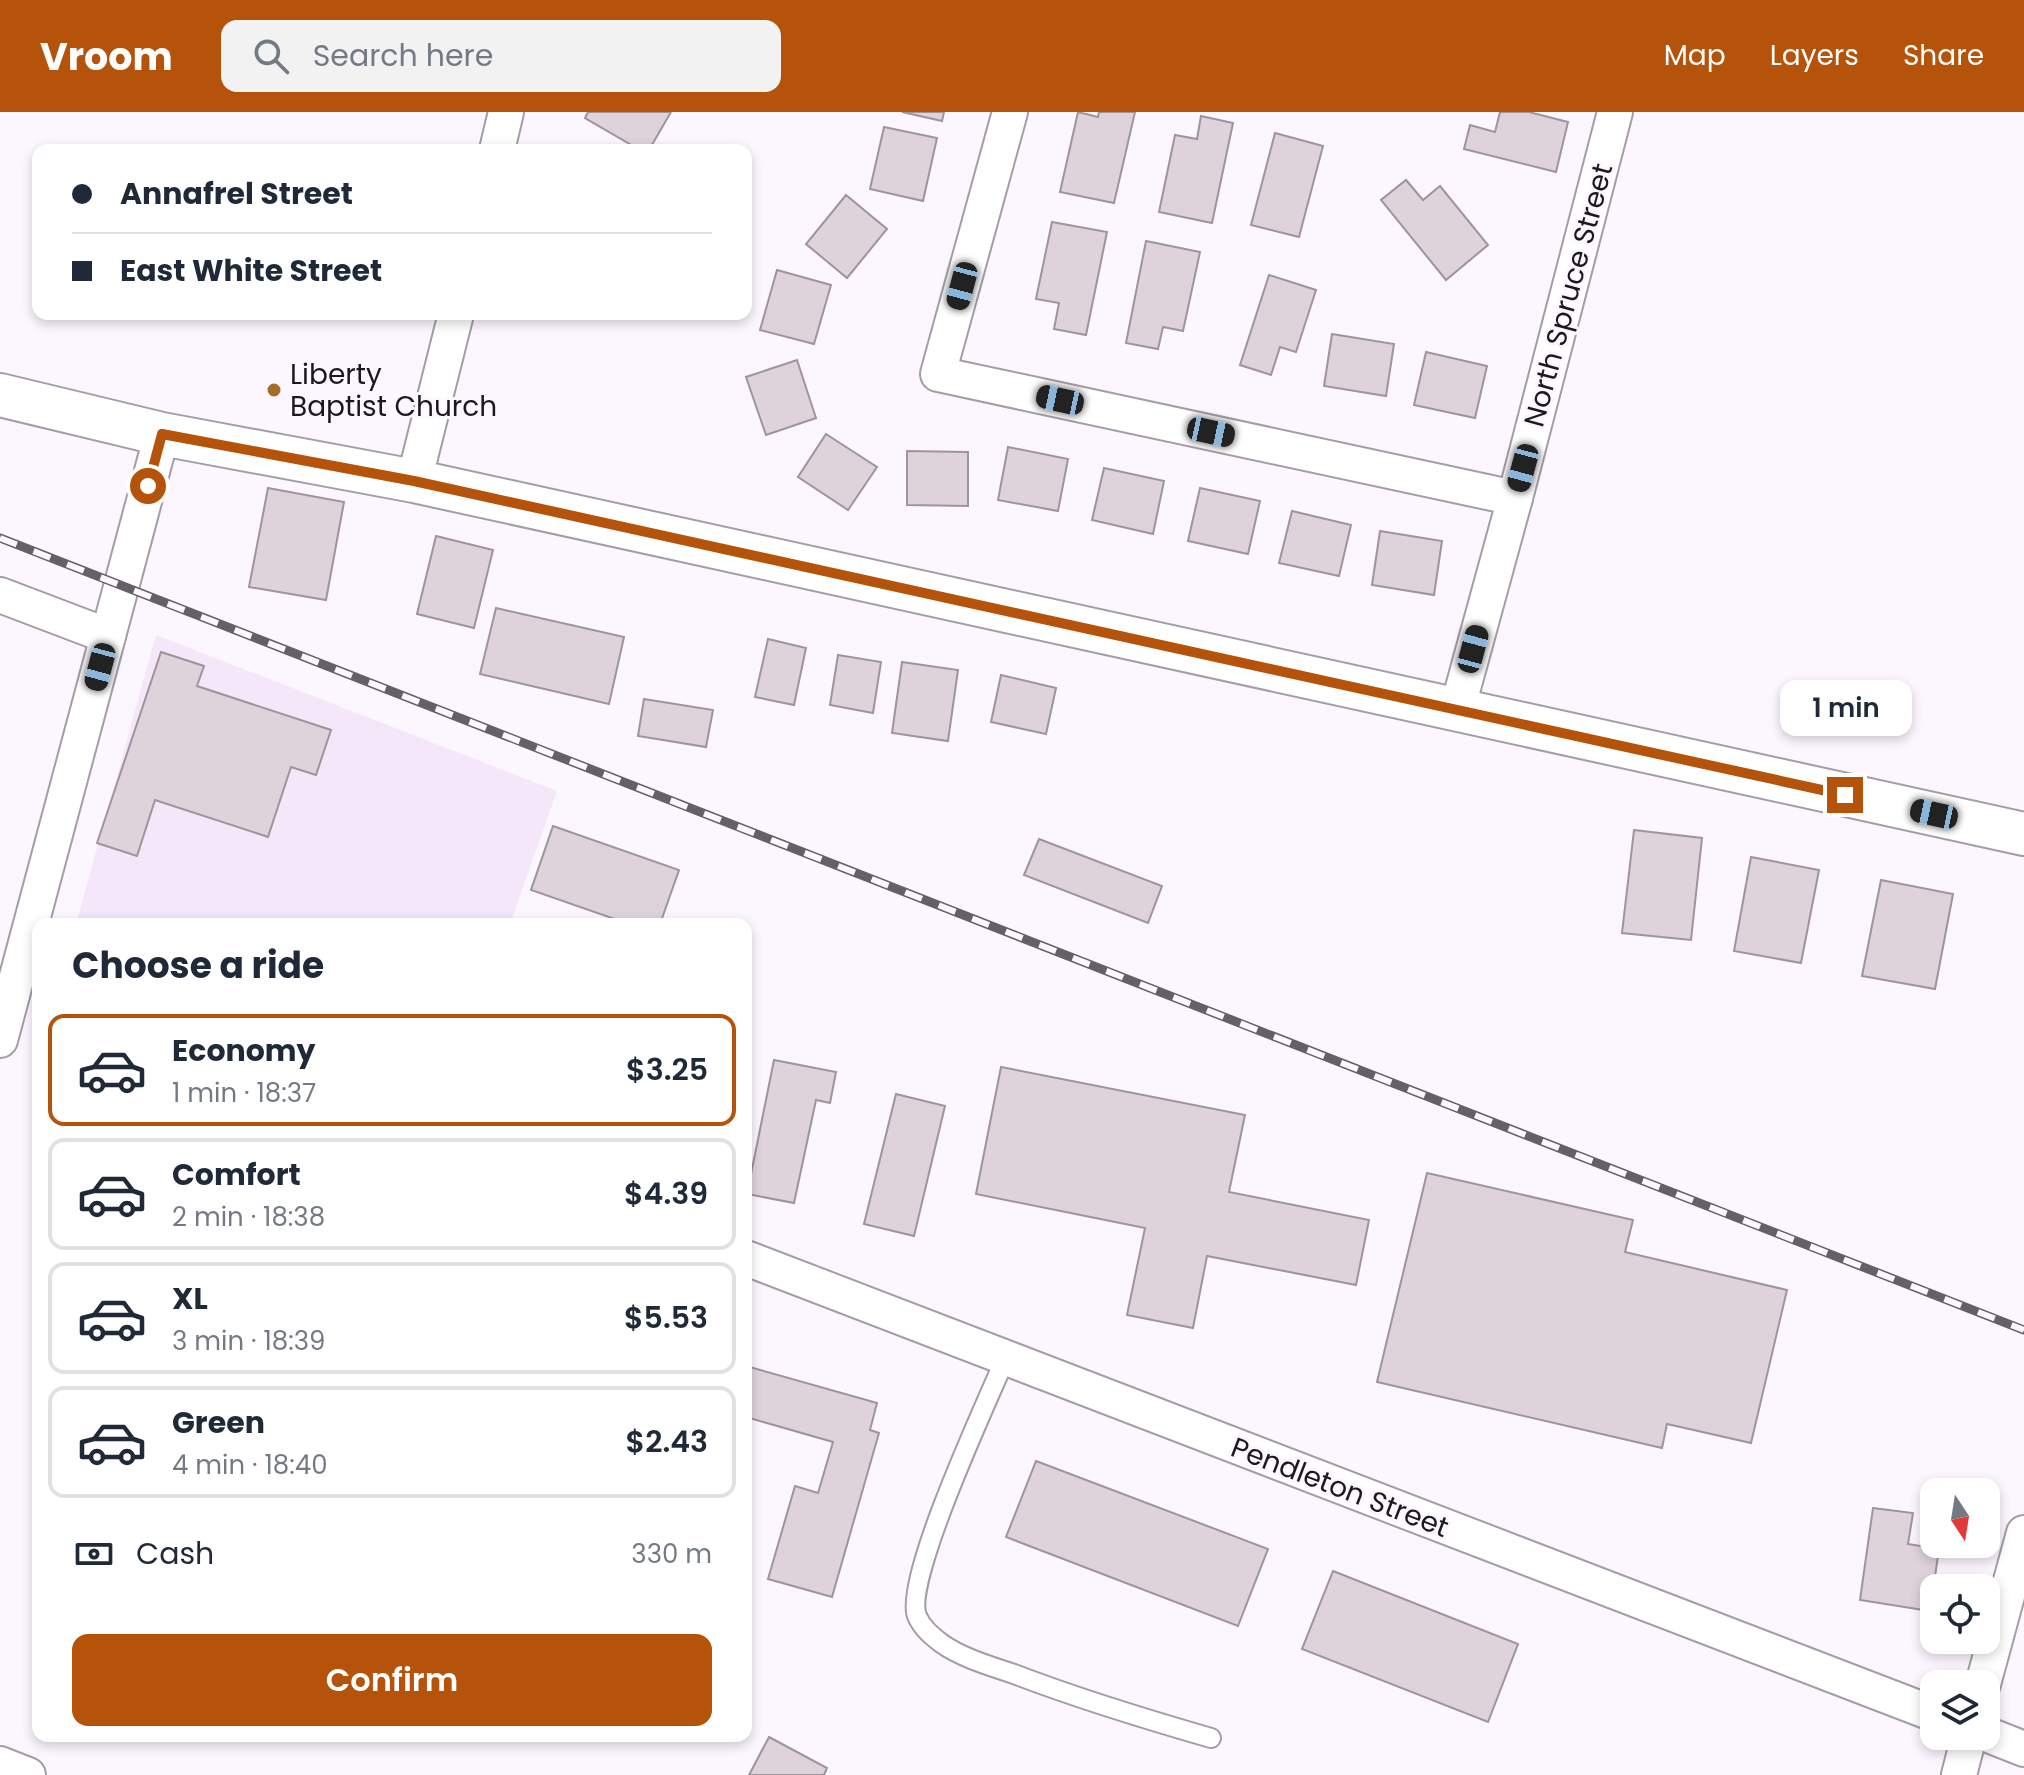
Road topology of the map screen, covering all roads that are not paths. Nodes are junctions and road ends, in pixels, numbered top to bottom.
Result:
1 (506, 112) edge
2 (1010, 112) edge
3 (1615, 112) edge
4 (498, 144) edge
5 (454, 320) edge
6 (0, 395) edge
7 (162, 434) junction
8 (414, 481) junction
9 (1515, 498) junction
10 (0, 595) edge
11 (108, 636) junction
12 (1457, 710) junction
13 (2024, 834) edge
14 (42, 918) edge
15 (28, 978) edge
16 (0, 1040) edge
17 (752, 1260) edge
18 (1005, 1359) junction
19 (2024, 1533) edge
20 (1987, 1670) edge
21 (1920, 1709) edge
22 (1211, 1738) dead end
23 (2000, 1740) edge
24 (2024, 1749) edge
25 (1965, 1750) edge
26 (0, 1764) edge
27 (28, 1775) edge
28 (1959, 1775) edge

1 - 4 street
2 - 9 street
3 - 9 street, North Spruce Street
5 - 8 street
6 - 7 street
7 - 8 street
7 - 11 street
8 - 12 street
9 - 12 street, North Spruce Street
10 - 11 street
11 - 14 street
12 - 13 street
15 - 16 street
17 - 18 street, Pendleton Street
18 - 21 street, Pendleton Street
18 - 22 lane
19 - 20 street
23 - 24 street
25 - 28 street
26 - 27 street

